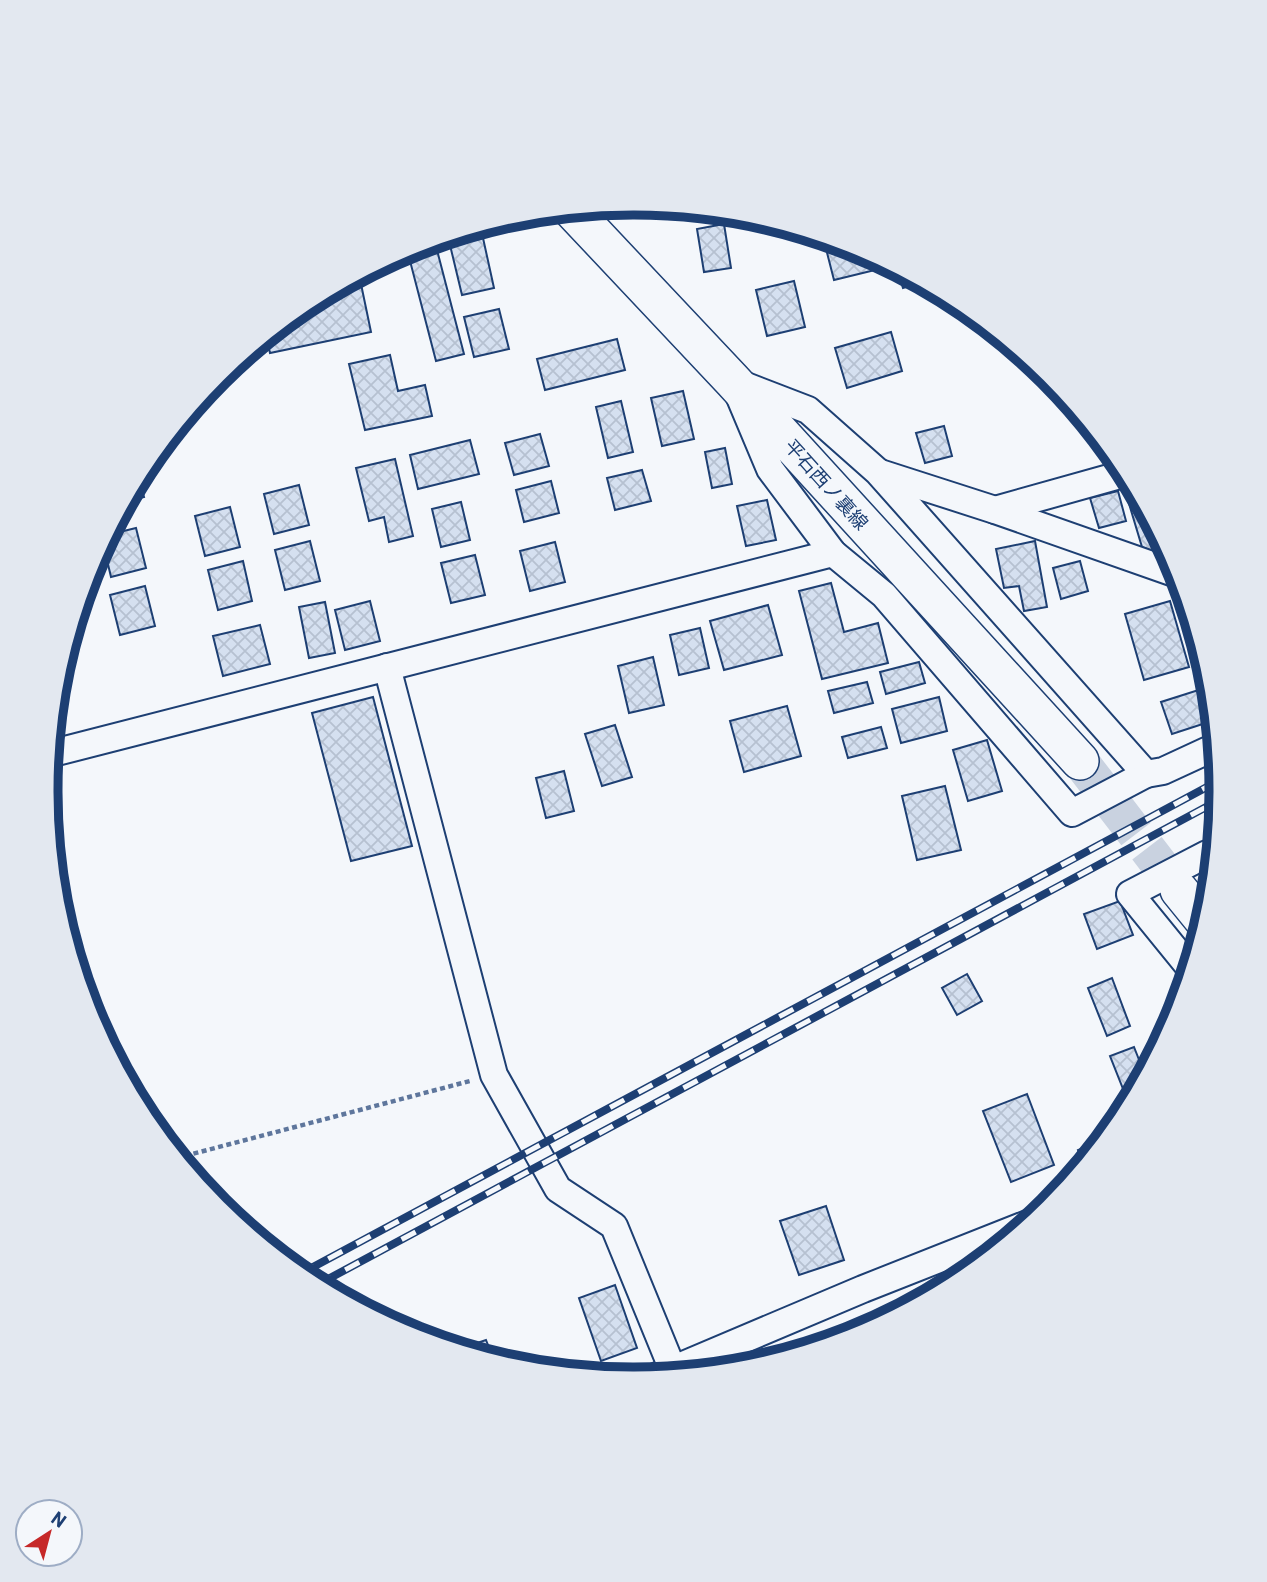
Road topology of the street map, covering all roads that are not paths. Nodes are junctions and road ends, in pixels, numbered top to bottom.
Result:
1 (578, 218) edge
2 (733, 381) junction
3 (878, 472) junction
4 (1115, 476) edge
5 (995, 510) junction
6 (833, 553) junction
7 (1164, 570) edge
8 (387, 667) junction
9 (1208, 750) edge
10 (59, 751) edge
11 (1080, 761) tunnel mouth
12 (1146, 774) junction
13 (1205, 855) edge
14 (1179, 890) tunnel mouth
15 (1196, 911) edge
16 (1184, 960) edge
17 (1000, 1235) edge
18 (691, 1364) edge
19 (665, 1366) edge

1 - 2 main road, 平石西ノ裏線
2 - 3 street
2 - 6 street
2 - 11 main road, 平石西ノ裏線
3 - 5 street
3 - 12 street
4 - 5 street
5 - 7 street
6 - 8 street
6 - 12 street
8 - 10 street
8 - 19 street
9 - 12 street
13 - 16 street
14 - 15 main road
17 - 18 street

